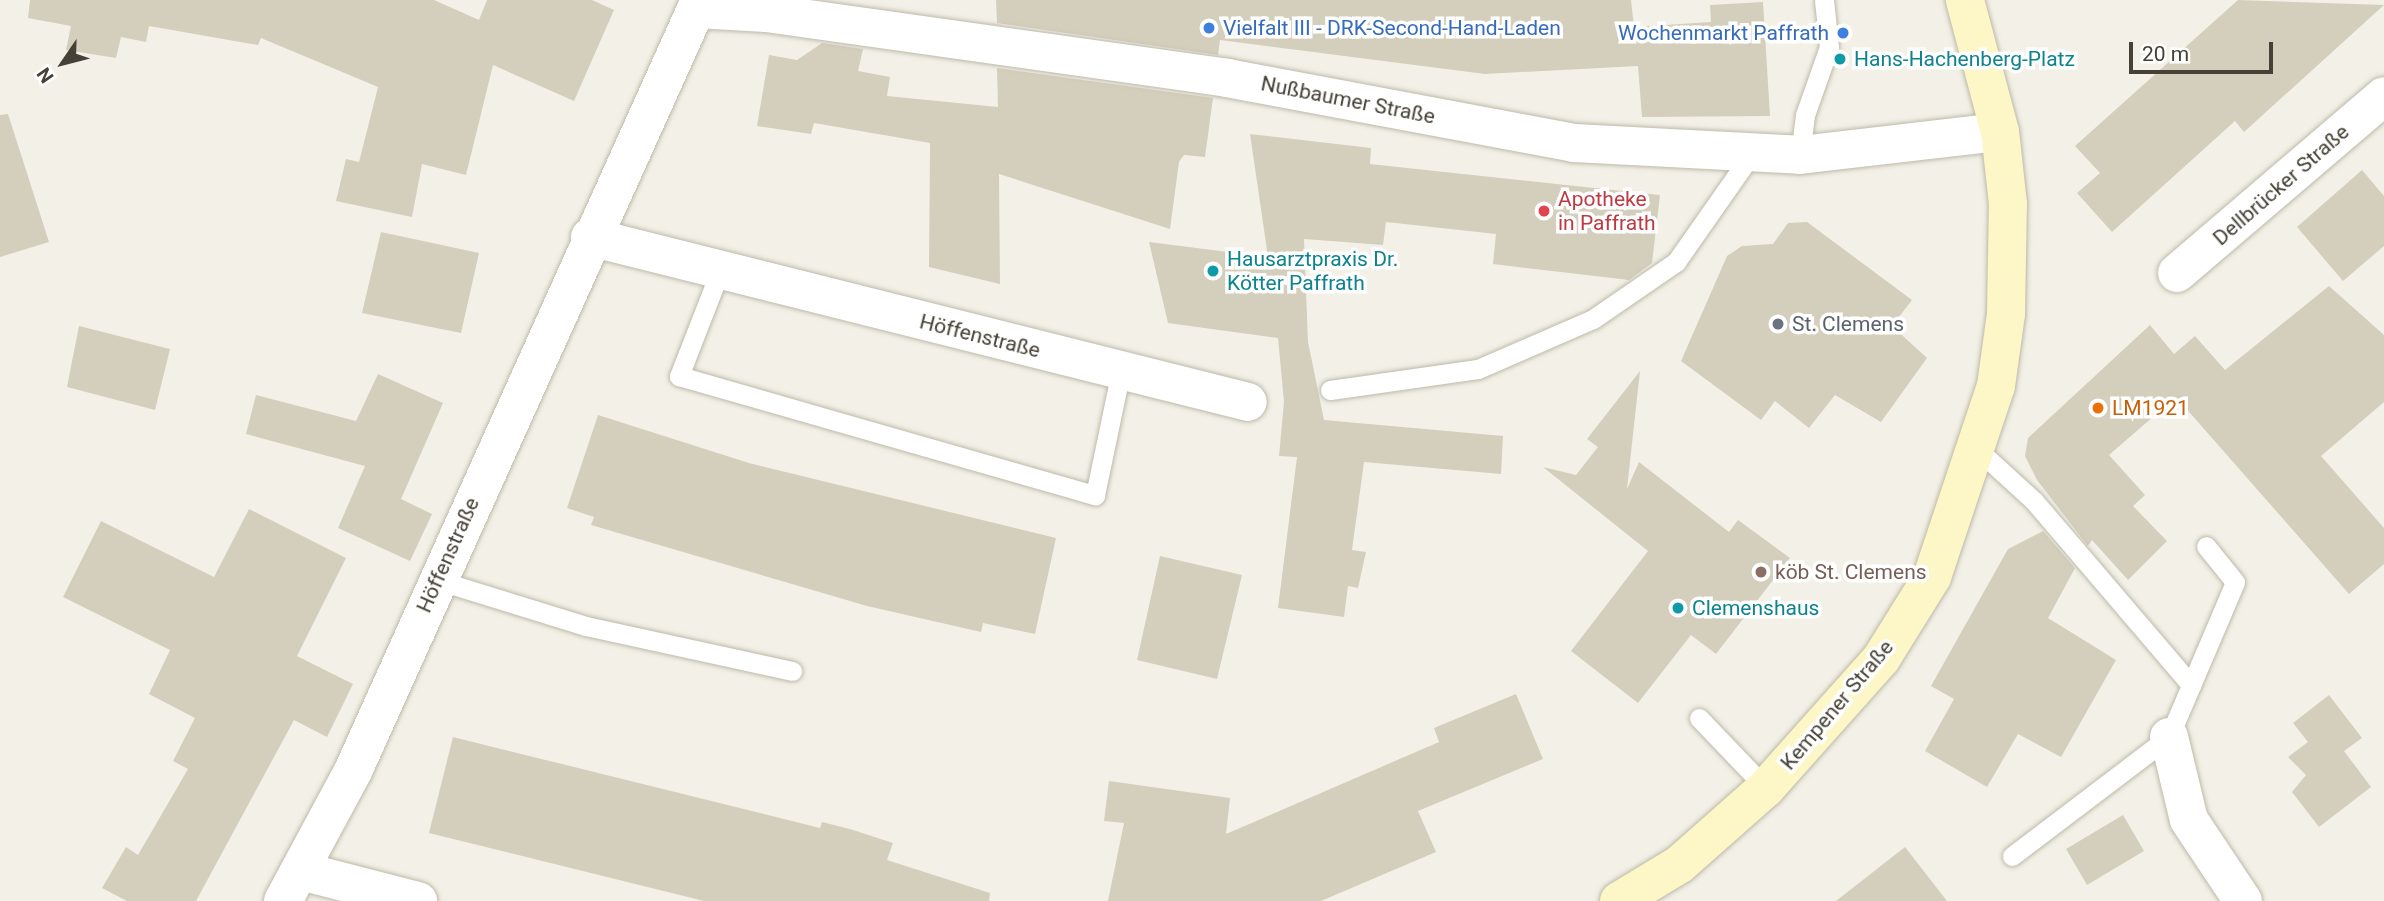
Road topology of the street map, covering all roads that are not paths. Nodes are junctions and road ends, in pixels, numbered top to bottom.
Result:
1 (1824, 0) edge
2 (1965, 0) edge
3 (696, 9) joint
4 (2384, 96) edge
5 (2000, 132) junction
6 (1751, 155) junction
7 (1800, 155) junction
8 (590, 237) junction
9 (720, 271) junction
10 (2177, 273) dead end
11 (1121, 371) junction
12 (1330, 390) dead end
13 (1248, 402) dead end
14 (1977, 449) junction
15 (2206, 546) dead end
16 (437, 580) junction
17 (792, 671) dead end
18 (2191, 685) junction
19 (1699, 718) dead end
20 (2169, 737) junction
21 (1766, 789) junction
22 (2012, 856) dead end
23 (292, 886) edge
24 (418, 901) edge
25 (1619, 901) edge
26 (2243, 901) edge

1 - 7 lane
2 - 5 main road, Kempener Straße
3 - 6 street, Nußbaumer Straße
3 - 8 street, Höffenstraße
4 - 10 street, Dellbrücker Straße
5 - 7 street, Nußbaumer Straße
5 - 14 main road, Kempener Straße
6 - 7 street, Nußbaumer Straße
6 - 12 lane
8 - 9 street, Höffenstraße
8 - 16 street, Höffenstraße
9 - 11 street, Höffenstraße
9 - 11 lane
11 - 13 street, Höffenstraße
14 - 18 lane
14 - 21 main road, Kempener Straße
15 - 18 lane
16 - 17 lane
16 - 23 street, Höffenstraße
18 - 20 lane
19 - 21 lane
20 - 22 lane
20 - 26 street
21 - 25 main road, Kempener Straße
23 - 24 street, Höffenstraße

